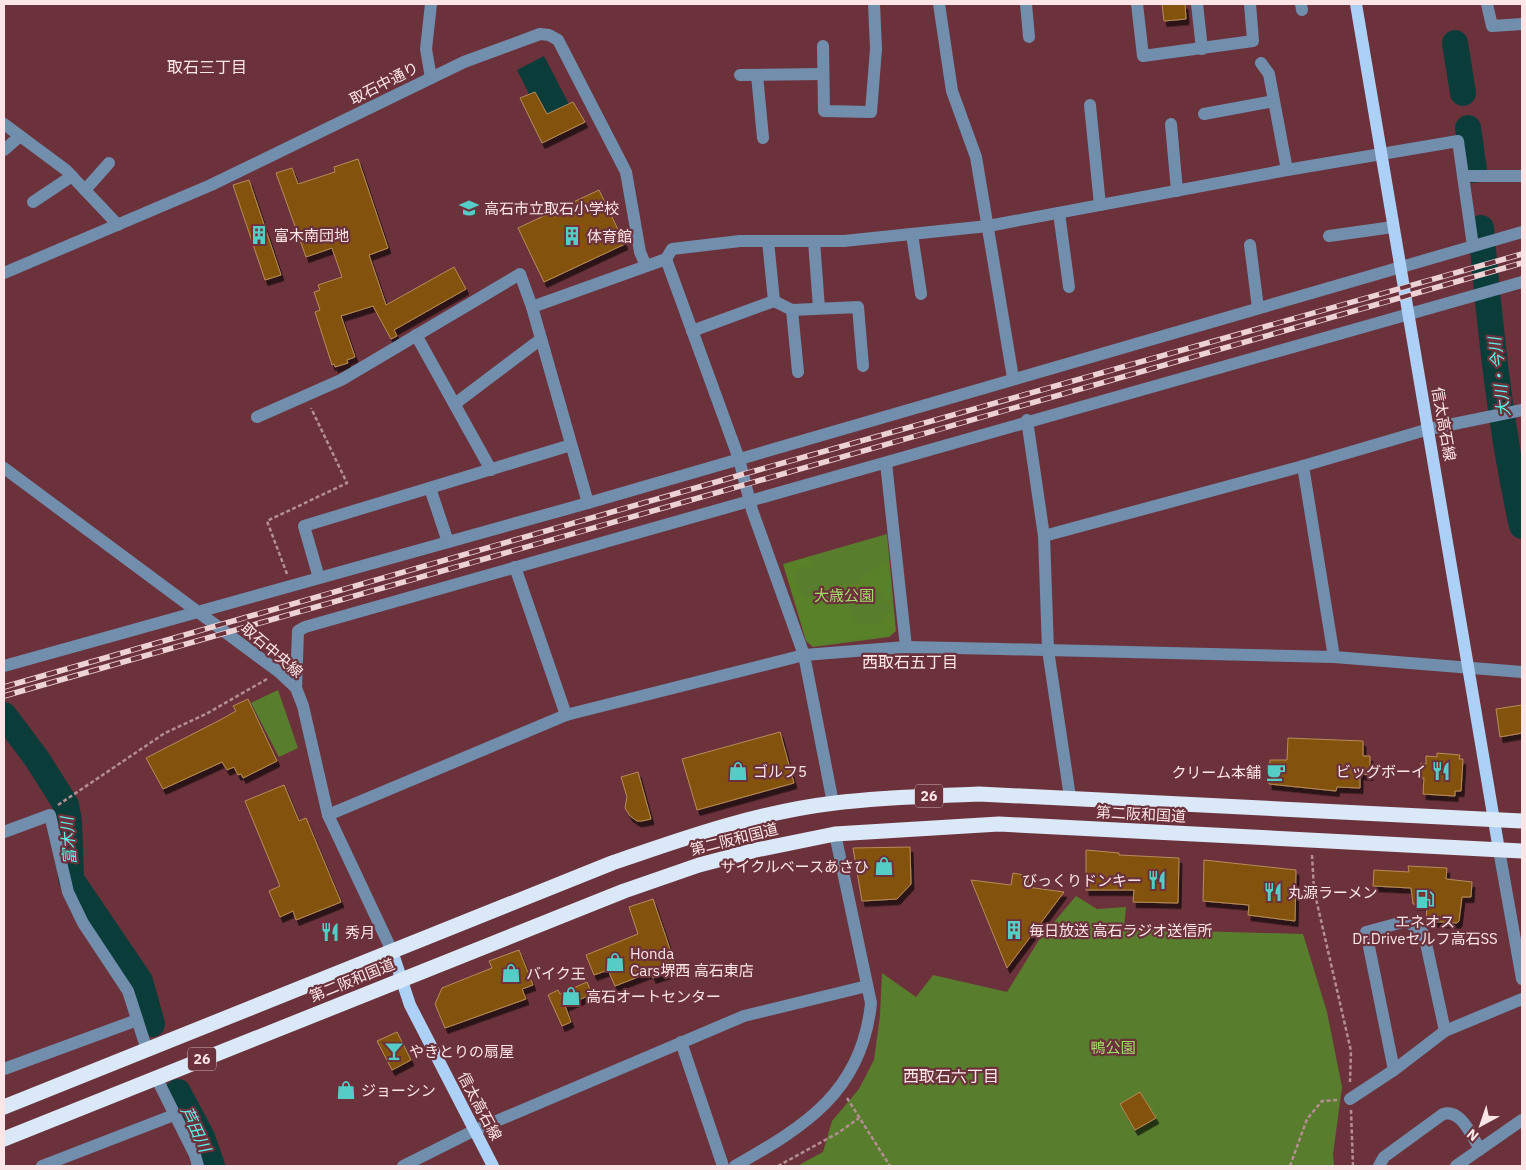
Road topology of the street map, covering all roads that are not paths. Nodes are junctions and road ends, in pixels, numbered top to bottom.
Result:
1 (431, 4) edge
2 (874, 4) edge
3 (939, 4) edge
4 (1026, 4) edge
5 (1137, 4) edge
6 (1197, 4) edge
7 (1250, 4) edge
8 (1356, 4) edge
9 (1487, 4) edge
10 (1522, 24) edge
11 (1029, 37) dead end
12 (823, 46) dead end
13 (1202, 49) junction
14 (1261, 63) dead end
15 (823, 74) junction
16 (740, 75) dead end
17 (757, 75) junction
18 (430, 78) junction
19 (1274, 101) junction
20 (1090, 105) dead end
21 (1204, 114) dead end
22 (4, 124) edge
23 (1171, 124) dead end
24 (20, 136) junction
25 (763, 138) dead end
26 (4, 150) edge
27 (1381, 154) junction
28 (109, 163) dead end
29 (1286, 170) junction
30 (72, 176) junction
31 (1463, 176) junction
32 (1522, 176) edge
33 (85, 190) junction
34 (1177, 191) junction
35 (32, 202) dead end
36 (1100, 205) junction
37 (1059, 213) junction
38 (118, 225) junction
39 (988, 226) junction
40 (1393, 227) junction
41 (1522, 232) edge
42 (912, 234) junction
43 (1328, 236) dead end
44 (768, 241) junction
45 (814, 241) junction
46 (1250, 245) dead end
47 (1473, 246) junction
48 (666, 259) junction
49 (646, 266) junction
50 (1401, 267) junction
51 (4, 274) edge
52 (1522, 282) edge
53 (1068, 287) dead end
54 (920, 294) dead end
55 (774, 301) junction
56 (532, 307) junction
57 (819, 308) junction
58 (1258, 308) junction
59 (792, 310) junction
60 (1408, 313) junction
61 (692, 331) junction
62 (416, 335) junction
63 (542, 339) junction
64 (863, 366) dead end
65 (798, 372) dead end
66 (1013, 378) junction
67 (456, 403) junction
68 (1522, 410) edge
69 (257, 417) dead end
70 (1027, 420) junction
71 (1428, 429) junction
72 (571, 445) junction
73 (739, 459) junction
74 (886, 463) junction
75 (1303, 466) junction
76 (4, 468) edge
77 (491, 470) junction
78 (430, 488) junction
79 (752, 501) junction
80 (588, 503) junction
81 (1044, 536) junction
82 (448, 542) junction
83 (514, 567) junction
84 (319, 578) junction
85 (197, 614) junction
86 (906, 647) junction
87 (1048, 650) junction
88 (804, 655) junction
89 (1334, 657) junction
90 (4, 666) edge
91 (1468, 669) junction
92 (1522, 672) edge
93 (296, 688) junction
94 (566, 715) junction
95 (1070, 797) junction
96 (833, 803) junction
97 (328, 816) junction
98 (1492, 819) junction
99 (1522, 821) edge
100 (4, 832) edge
101 (835, 834) junction
102 (1499, 850) junction
103 (1522, 851) edge
104 (392, 951) junction
105 (1522, 979) edge
106 (400, 980) junction
107 (867, 986) junction
108 (1522, 1000) edge
109 (138, 1020) junction
110 (1445, 1031) junction
111 (681, 1042) junction
112 (147, 1050) junction
113 (4, 1068) edge
114 (1394, 1070) junction
115 (156, 1077) junction
116 (1350, 1099) road end
117 (4, 1107) edge
118 (174, 1115) junction
119 (1522, 1120) edge
120 (473, 1131) junction
121 (4, 1140) edge
122 (1480, 1149) junction
123 (59, 1163) edge
124 (42, 1166) edge
125 (198, 1166) edge
126 (403, 1166) edge
127 (493, 1166) edge
128 (723, 1166) edge
129 (735, 1166) edge
130 (1379, 1166) edge
131 (1456, 1166) edge

1 - 18 street
2 - 15 street
3 - 39 street
4 - 11 street
5 - 13 street
6 - 13 street
7 - 13 street
8 - 27 main road, 信太高石線
9 - 10 street
12 - 15 street
14 - 19 street
15 - 17 street
16 - 17 street
17 - 25 street
18 - 38 street, 取石中通り
18 - 49 street, 取石中通り
19 - 21 street
19 - 29 street
20 - 36 street
22 - 24 street
23 - 34 street
24 - 26 street
24 - 30 street
27 - 29 street
27 - 31 street
27 - 40 main road, 信太高石線
28 - 33 street
29 - 34 street
30 - 33 street
30 - 35 street
31 - 32 street
31 - 47 street
33 - 38 street
34 - 36 street
36 - 37 street
37 - 39 street
37 - 53 street
38 - 51 street, 取石中通り
39 - 42 street
39 - 66 street
40 - 43 street
40 - 50 main road, 信太高石線
41 - 47 street
42 - 45 street
42 - 54 street
44 - 45 street
44 - 48 street
44 - 55 street
45 - 57 street
46 - 58 street
47 - 50 street
48 - 49 street
48 - 61 street
49 - 56 street
50 - 58 street
50 - 60 main road, 信太高石線
52 - 60 street
55 - 59 street
55 - 61 street
56 - 62 street
56 - 63 street
57 - 59 street
57 - 64 street
58 - 66 street
59 - 65 street
60 - 70 street
60 - 71 main road, 信太高石線
61 - 73 street
62 - 67 street
62 - 69 street
63 - 67 street
63 - 72 street
66 - 73 street
67 - 77 street
68 - 71 street
70 - 74 street
70 - 81 street
71 - 75 street
71 - 91 main road, 信太高石線
72 - 77 street
72 - 80 street
73 - 79 street
73 - 80 street
74 - 79 street
74 - 86 street
75 - 81 street
75 - 89 street
76 - 85 street, 取石中央線
77 - 78 street
78 - 82 street
78 - 84 street
79 - 83 street
79 - 88 street
80 - 82 street
81 - 87 street
82 - 84 street
83 - 93 street
83 - 94 street
84 - 85 street
85 - 90 street
85 - 93 street, 取石中央線
86 - 87 street
86 - 88 street
87 - 89 street
87 - 95 street
88 - 94 street
88 - 96 street
89 - 91 street
91 - 92 street
91 - 98 main road, 信太高石線
93 - 97 street, 取石中央線
94 - 97 street
95 - 96 highway, 第二阪和国道 / 26
95 - 98 highway, 第二阪和国道 / 26
96 - 104 highway, 第二阪和国道 / 26
97 - 104 street, 取石中央線
98 - 99 highway, 第二阪和国道 / 26
98 - 102 main road, 信太高石線
100 - 109 street
101 - 102 highway, 第二阪和国道 / 26
101 - 106 highway, 第二阪和国道 / 26
101 - 107 street
102 - 103 highway, 第二阪和国道 / 26
102 - 105 street
104 - 106 main road, 信太高石線
104 - 112 highway, 第二阪和国道 / 26
106 - 115 highway, 第二阪和国道 / 26
106 - 120 main road, 信太高石線
107 - 111 street
107 - 129 street
108 - 110 street
109 - 112 street
109 - 113 street
110 - 114 street
110 - 114 street
111 - 120 street
111 - 128 street
112 - 117 highway, 第二阪和国道 / 26
114 - 116 street
115 - 118 street
115 - 121 highway, 第二阪和国道 / 26
118 - 123 street
118 - 125 street
119 - 122 street
120 - 126 street
120 - 127 main road, 信太高石線
122 - 130 street
122 - 131 street
123 - 124 street

